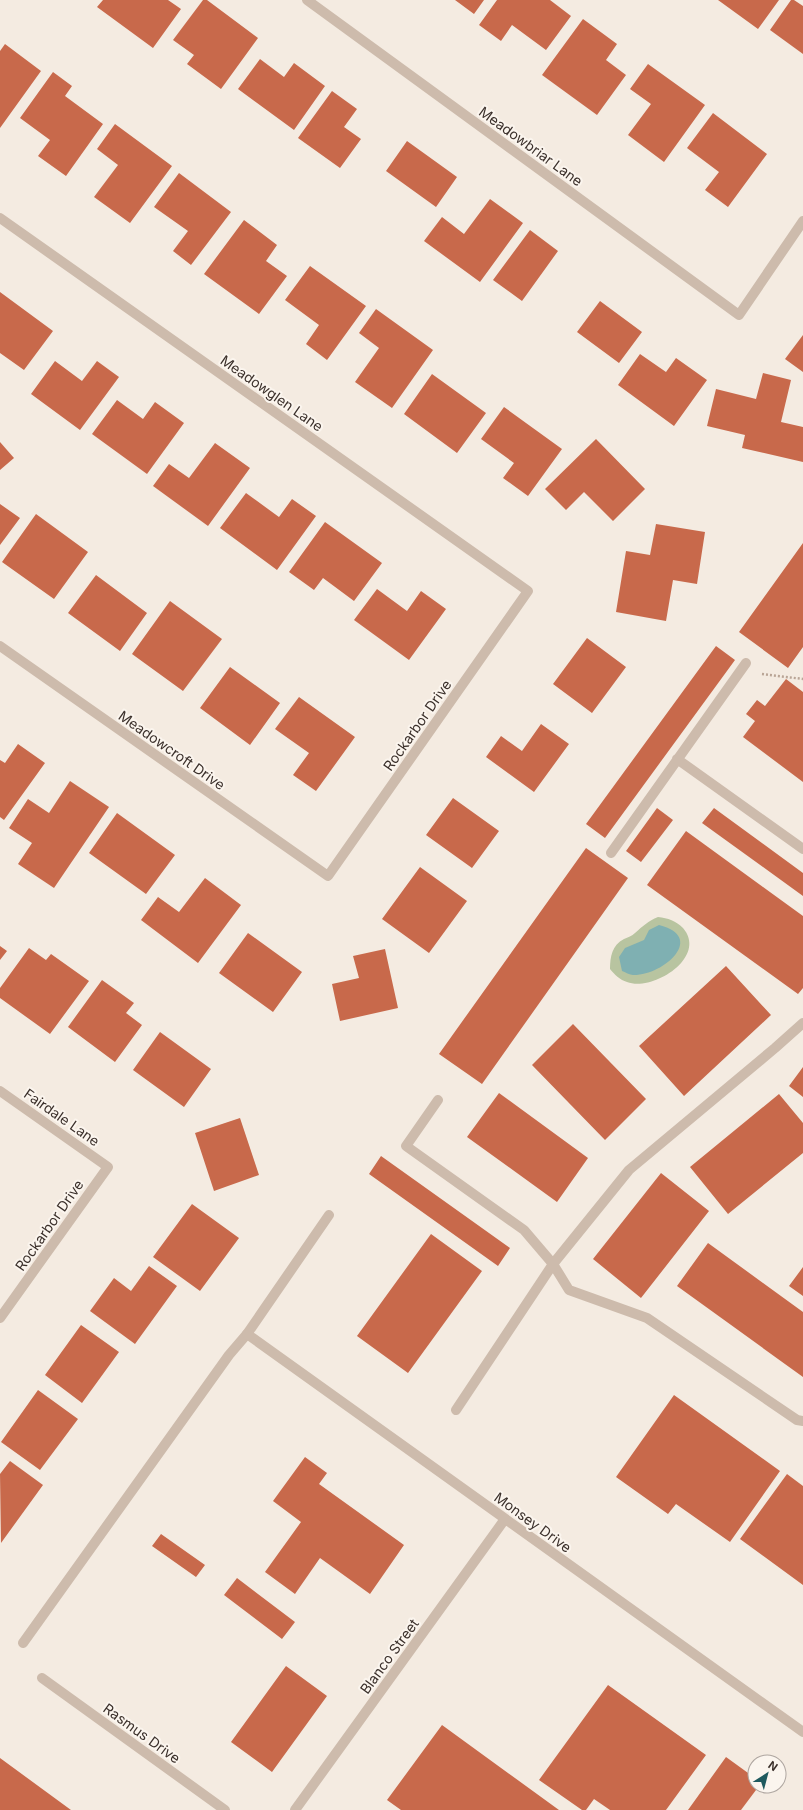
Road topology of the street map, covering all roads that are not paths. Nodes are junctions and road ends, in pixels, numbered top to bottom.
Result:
1 (307, 0) edge
2 (0, 218) edge
3 (803, 221) edge
4 (528, 591) joint
5 (0, 646) edge
6 (746, 663) road end
7 (678, 759) junction
8 (803, 849) edge
9 (611, 853) dead end
10 (328, 876) joint
11 (803, 1023) edge
12 (0, 1091) edge
13 (438, 1100) dead end
14 (108, 1167) joint
15 (329, 1215) dead end
16 (553, 1264) junction
17 (0, 1318) edge
18 (247, 1334) junction
19 (456, 1410) dead end
20 (803, 1421) edge
21 (505, 1519) junction
22 (23, 1643) dead end
23 (42, 1678) dead end
24 (803, 1732) edge
25 (225, 1810) edge
26 (295, 1810) edge

1 - 3 street, Meadowbriar Lane
2 - 4 street, Meadowglen Lane
4 - 10 street, Rockarbor Drive
5 - 10 street, Meadowcroft Drive
6 - 7 street
7 - 8 street
7 - 9 street
11 - 16 street
12 - 14 street, Fairdale Lane
13 - 16 street
14 - 17 street, Rockarbor Drive
15 - 18 street
16 - 19 street
16 - 20 street
18 - 21 street, Monsey Drive
18 - 22 street
21 - 24 street, Monsey Drive
21 - 26 street, Blanco Street
23 - 25 street, Rasmus Drive

